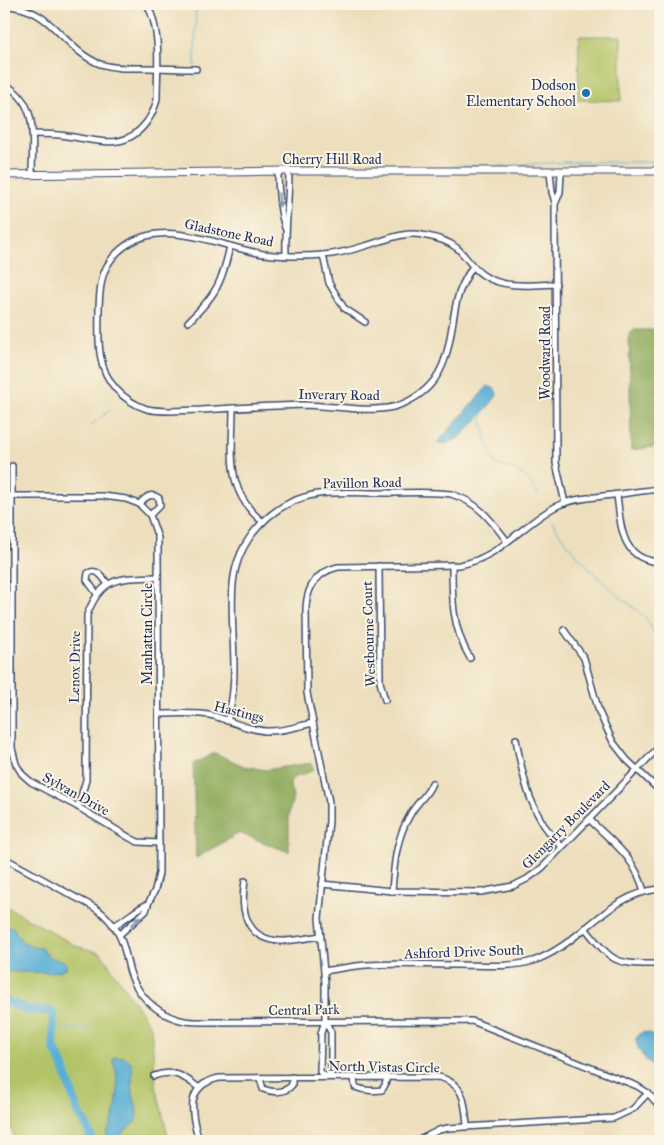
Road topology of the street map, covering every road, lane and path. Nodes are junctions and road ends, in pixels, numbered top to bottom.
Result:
1 (147, 4) edge
2 (4, 6) edge
3 (31, 8) edge
4 (157, 68) junction
5 (196, 69) dead end
6 (4, 84) edge
7 (32, 134) junction
8 (289, 171) junction
9 (660, 171) edge
10 (278, 172) junction
11 (550, 172) junction
12 (561, 172) junction
13 (32, 174) junction
14 (4, 175) edge
15 (555, 202) junction
16 (285, 228) junction
17 (230, 246) junction
18 (286, 256) junction
19 (323, 256) junction
20 (473, 266) junction
21 (556, 284) junction
22 (188, 322) dead end
23 (365, 322) dead end
24 (138, 405) joint
25 (233, 408) junction
26 (12, 466) dead end
27 (660, 489) edge
28 (617, 495) junction
29 (4, 496) edge
30 (12, 496) junction
31 (565, 503) junction
32 (139, 504) junction
33 (150, 515) junction
34 (263, 522) junction
35 (507, 541) junction
36 (660, 562) edge
37 (452, 565) junction
38 (379, 566) junction
39 (158, 577) junction
40 (108, 584) junction
41 (96, 594) junction
42 (564, 630) dead end
43 (470, 658) dead end
44 (385, 700) dead end
45 (159, 714) junction
46 (227, 721) junction
47 (312, 723) junction
48 (516, 739) dead end
49 (660, 746) edge
50 (636, 770) junction
51 (432, 783) dead end
52 (660, 791) edge
53 (78, 807) junction
54 (589, 819) junction
55 (159, 843) junction
56 (562, 847) junction
57 (4, 858) edge
58 (245, 881) dead end
59 (322, 884) junction
60 (660, 889) edge
61 (392, 891) junction
62 (644, 891) junction
63 (148, 904) junction
64 (114, 926) junction
65 (585, 928) junction
66 (119, 935) junction
67 (320, 936) junction
68 (660, 964) edge
69 (324, 970) junction
70 (325, 1021) junction
71 (154, 1076) dead end
72 (292, 1077) junction
73 (326, 1077) junction
74 (354, 1077) junction
75 (387, 1077) junction
76 (260, 1078) junction
77 (199, 1088) junction
78 (648, 1094) junction
79 (660, 1107) edge
80 (467, 1126) junction
81 (199, 1141) edge
82 (417, 1141) edge

1 - 4 street
2 - 3 street
3 - 4 street
4 - 5 street
4 - 7 street
6 - 7 street
7 - 13 street
8 - 10 main road, Cherry Hill Road
8 - 11 main road, Cherry Hill Road
8 - 16 street
9 - 12 main road, Cherry Hill Road
10 - 13 main road, Cherry Hill Road
10 -> 16 street
11 - 12 main road, Cherry Hill Road
11 - 15 street, Woodward Road
12 - 15 street, Woodward Road
13 - 14 main road, Cherry Hill Road
15 - 21 street, Woodward Road
16 - 18 street
17 - 18 street, Gladstone Road
17 - 22 street
17 - 24 street, Gladstone Road
18 - 19 street, Gladstone Road
19 - 20 street, Gladstone Road
19 - 23 street
20 - 21 street, Gladstone Road
20 - 25 street, Inverary Road
21 - 31 street, Woodward Road
24 - 25 street, Inverary Road
25 - 34 street
26 - 30 street, Sylvan Drive
27 - 28 street
28 - 31 street
28 - 36 street
29 - 30 street, Manhattan Circle
30 - 32 street, Manhattan Circle
30 - 53 street, Sylvan Drive
31 - 35 street
32 - 33 street, Manhattan Circle
32 - 33 street
33 - 39 street, Manhattan Circle
34 - 35 street, Pavillon Road
34 - 46 street, Pavillon Road
35 - 37 street
37 - 38 street
37 - 43 street
38 - 44 street, Westbourne Court
38 - 47 street
39 - 40 street, Lenox Drive
39 - 45 street, Manhattan Circle
40 - 41 street, Lenox Drive
40 - 41 street
41 - 53 street, Lenox Drive
42 - 50 street
45 - 46 street, Hastings
45 - 55 street, Manhattan Circle
46 - 47 street, Hastings
47 - 59 street
48 - 56 street
49 - 50 street, Glengarry Boulevard
50 - 52 street
50 - 54 street, Glengarry Boulevard
51 - 61 street
53 - 55 street, Sylvan Drive
54 - 56 street, Glengarry Boulevard
54 - 62 street
55 - 63 street, Manhattan Circle
56 - 61 street, Glengarry Boulevard
57 - 64 street, Central Park
58 - 67 street
59 - 61 street, Glengarry Boulevard
59 - 67 street
60 - 62 street, Ashford Drive South
62 - 65 street, Ashford Drive South
63 - 64 street
66 -> 63 street, Manhattan Circle
64 - 66 street, Central Park
65 - 68 street
65 - 69 street, Ashford Drive South
66 - 70 street, Central Park
67 - 69 street
69 - 70 street
70 - 73 street
70 - 73 street
70 - 78 street, Central Park
71 - 77 street
72 - 73 street, North Vistas Circle
72 - 76 street, North Vistas Circle
72 - 76 street
73 - 74 street, North Vistas Circle
74 - 75 street, North Vistas Circle
74 - 75 street
75 - 80 street, North Vistas Circle
76 - 77 street, North Vistas Circle
77 - 81 street
78 - 79 street, Central Park
78 - 80 street
80 - 82 street

